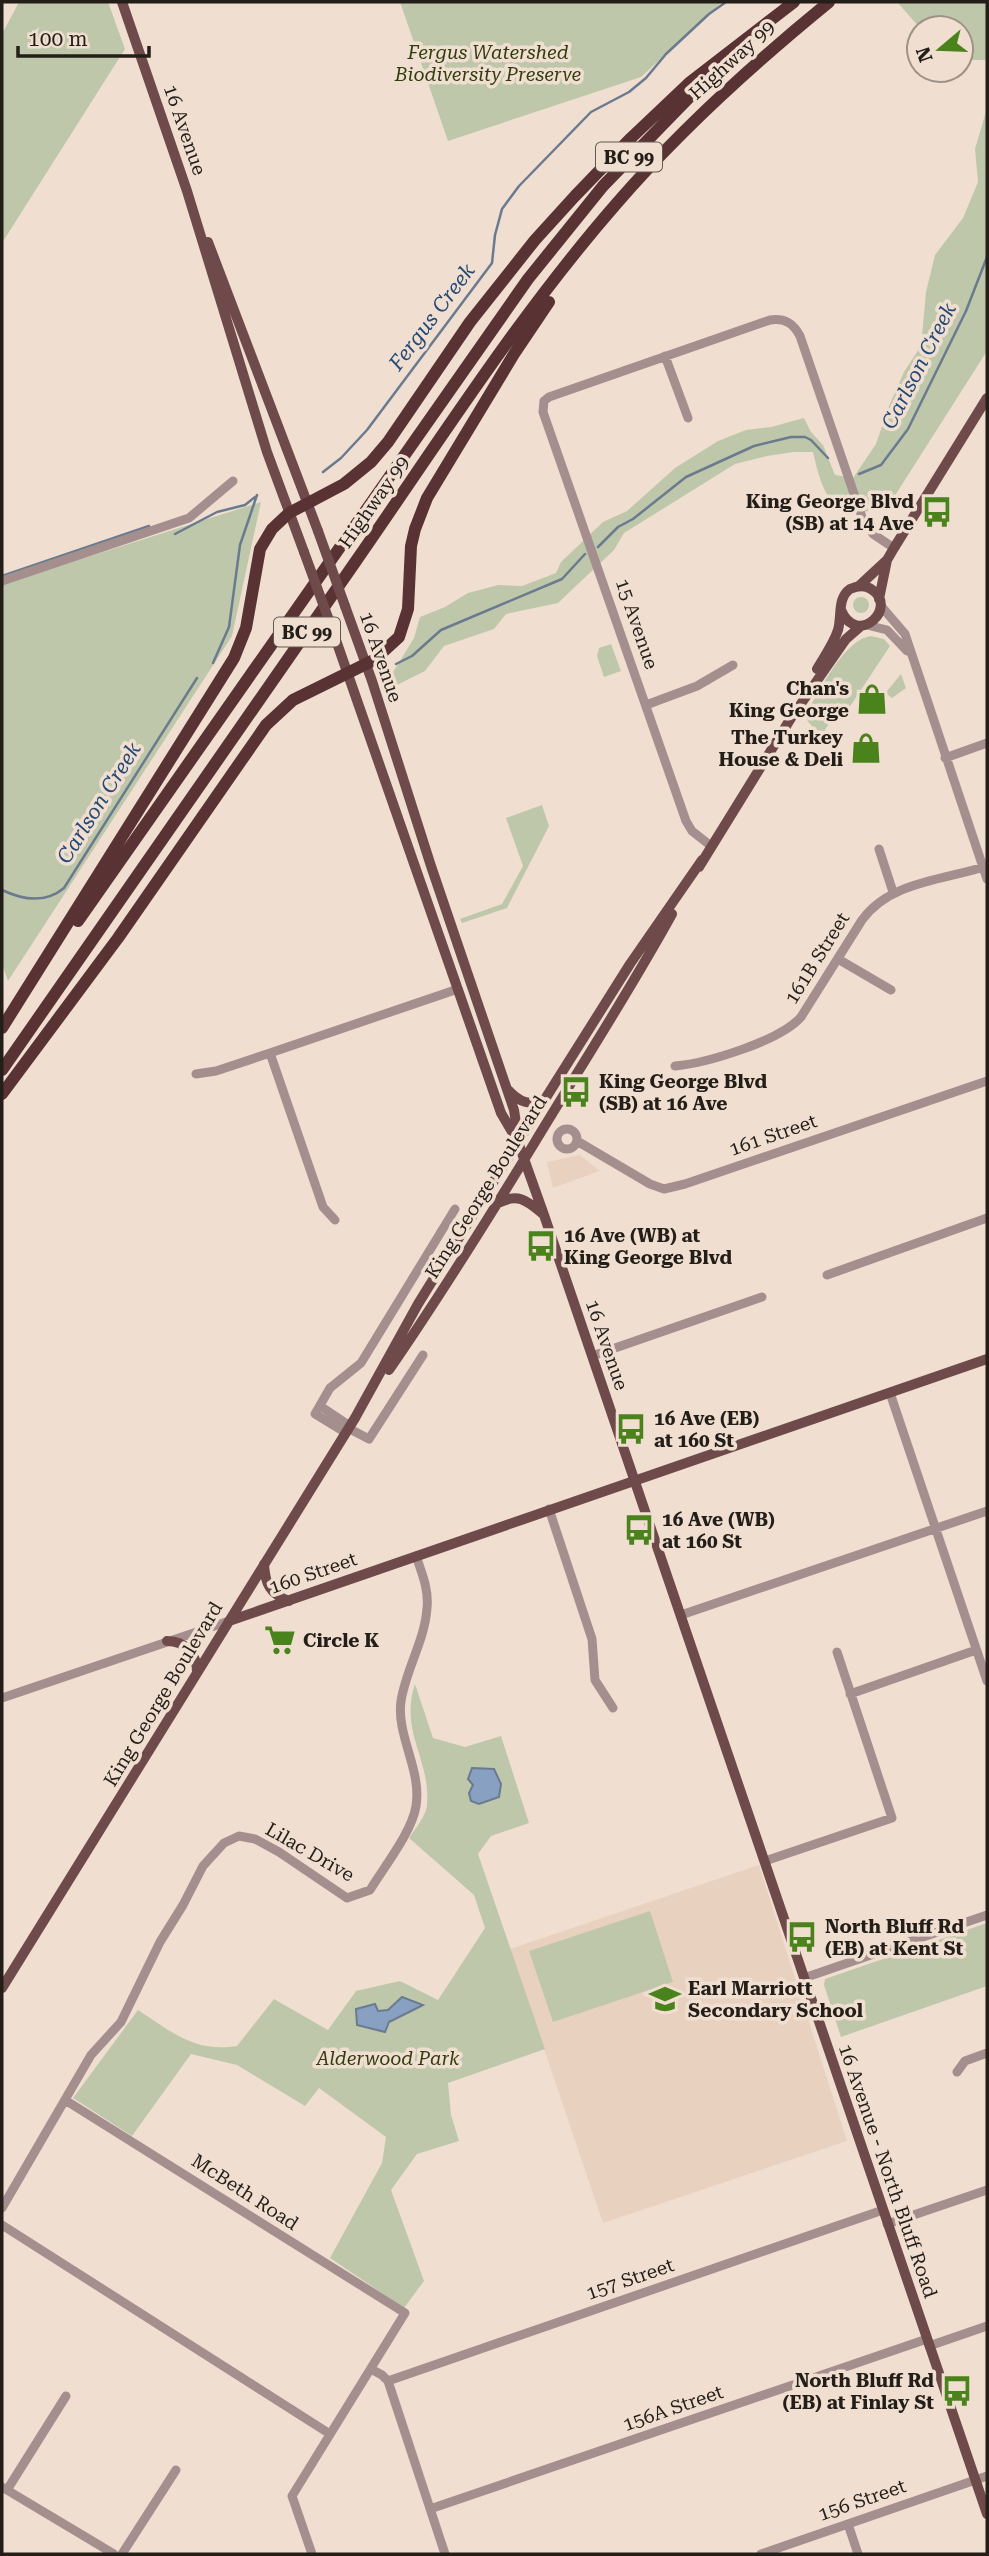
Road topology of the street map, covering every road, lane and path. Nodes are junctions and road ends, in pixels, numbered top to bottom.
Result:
1 (122, 2) edge
2 (795, 2) edge
3 (829, 2) edge
4 (187, 191) junction
5 (619, 200) junction
6 (666, 356) junction
7 (987, 398) edge
8 (688, 418) dead end
9 (233, 481) dead end
10 (308, 503) junction
11 (289, 513) junction
12 (894, 548) junction
13 (887, 560) junction
14 (2, 581) edge
15 (859, 586) junction
16 (880, 602) junction
17 (841, 610) junction
18 (864, 625) junction
19 (910, 655) junction
20 (366, 664) junction
21 (733, 665) dead end
22 (347, 674) junction
23 (646, 705) junction
24 (791, 718) junction
25 (987, 743) edge
26 (945, 758) junction
27 (405, 833) junction
28 (711, 846) junction
29 (879, 849) dead end
30 (702, 860) junction
31 (430, 866) junction
32 (985, 867) edge
33 (987, 879) edge
34 (893, 892) junction
35 (838, 959) junction
36 (458, 989) junction
37 (891, 990) dead end
38 (477, 1002) junction
39 (2, 1030) edge
40 (270, 1053) junction
41 (676, 1066) dead end
42 (2, 1070) edge
43 (196, 1074) dead end
44 (987, 1081) edge
45 (507, 1089) junction
46 (2, 1094) edge
47 (545, 1100) junction
48 (577, 1141) dead end
49 (519, 1142) junction
50 (524, 1159) junction
51 (497, 1203) junction
52 (455, 1209) dead end
53 (544, 1215) junction
54 (987, 1218) edge
55 (335, 1220) dead end
56 (827, 1275) dead end
57 (762, 1297) dead end
58 (423, 1355) dead end
59 (592, 1356) junction
60 (987, 1359) edge
61 (890, 1393) junction
62 (350, 1426) junction
63 (635, 1480) junction
64 (550, 1509) junction
65 (987, 1511) edge
66 (935, 1529) junction
67 (416, 1556) junction
68 (264, 1564) junction
69 (289, 1601) junction
70 (681, 1615) junction
71 (229, 1621) junction
72 (167, 1641) junction
73 (976, 1650) junction
74 (837, 1652) dead end
75 (197, 1672) junction
76 (987, 1681) edge
77 (850, 1693) junction
78 (2, 1698) edge
79 (613, 1709) dead end
80 (765, 1861) junction
81 (987, 1915) edge
82 (804, 1978) junction
83 (2, 1988) edge
84 (987, 2053) edge
85 (957, 2072) dead end
86 (65, 2100) junction
87 (987, 2190) edge
88 (2, 2208) edge
89 (883, 2210) junction
90 (887, 2224) junction
91 (2, 2225) edge
92 (987, 2326) edge
93 (928, 2343) junction
94 (371, 2369) junction
95 (388, 2381) junction
96 (66, 2396) dead end
97 (330, 2434) junction
98 (176, 2470) dead end
99 (987, 2476) edge
100 (975, 2480) junction
101 (4, 2488) edge
102 (430, 2510) junction
103 (987, 2514) edge
104 (848, 2524) junction
105 (114, 2554) edge
106 (122, 2554) edge
107 (313, 2554) edge
108 (445, 2554) edge
109 (761, 2554) edge
110 (858, 2554) edge

1 - 4 main road, 16 Avenue
2 - 10 highway
2 - 39 highway, Highway 99 / BC 99
3 - 5 highway, Highway 99 / BC 99
4 - 10 main road, 16 Avenue
4 - 11 main road, 16 Avenue
5 - 20 highway
5 - 42 highway, Highway 99 / BC 99
6 - 8 street
6 - 12 street
6 - 23 street, 15 Avenue
7 - 12 main road
9 - 14 street
10 - 11 highway
10 - 20 main road, 16 Avenue, bridge
11 - 22 main road, 16 Avenue, bridge
11 - 39 highway
12 - 13 main road
13 - 15 main road
13 - 16 main road
15 - 16 main road
15 - 17 main road
16 - 18 main road
16 - 19 street
17 - 18 main road
17 - 24 main road, King George Boulevard
18 - 19 street
18 - 24 main road, King George Boulevard
19 - 26 street
20 - 22 highway
20 - 31 main road, 16 Avenue
21 - 23 street
22 - 27 main road, 16 Avenue
22 - 46 highway
23 - 28 street, 15 Avenue
24 - 28 main road, King George Boulevard
25 - 26 street
26 - 32 street
27 - 31 main road
27 - 36 main road, 16 Avenue
28 - 30 main road, King George Boulevard
29 - 34 street
30 - 47 main road, King George Boulevard
30 - 50 main road, King George Boulevard
31 - 38 main road, 16 Avenue
32 - 33 street
32 - 34 street, 161B Street
34 - 35 street, 161B Street
35 - 37 street
35 - 41 street, 161B Street
36 - 38 main road
36 - 40 street
36 - 49 main road, 16 Avenue
38 - 45 main road, 16 Avenue
40 - 43 street
40 - 55 street
44 - 48 street, 161 Street
45 - 47 main road
45 - 49 main road, 16 Avenue
47 - 49 main road, King George Boulevard
49 - 50 main road, 16 Avenue
49 - 62 main road, King George Boulevard
50 - 51 main road, King George Boulevard
50 - 53 main road, 16 Avenue
51 - 53 main road
51 - 62 main road, King George Boulevard
52 - 62 street
53 - 59 main road, 16 Avenue
54 - 56 street
57 - 59 street
58 - 62 street
59 - 63 main road, 16 Avenue
60 - 61 main road, 160 Street
61 - 63 main road, 160 Street
61 - 66 street
62 - 68 main road, King George Boulevard
63 - 64 main road, 160 Street
63 - 70 main road, 16 Avenue - North Bluff Road
64 - 67 main road, 160 Street
64 - 79 street
65 - 66 street
66 - 70 street
66 - 73 street
67 - 69 main road, 160 Street
67 - 86 street, Lilac Drive
68 - 69 main road
68 - 71 main road, King George Boulevard
69 - 71 main road, 160 Street
70 - 80 main road, 16 Avenue - North Bluff Road
71 - 72 street, 160 Street
71 - 75 main road, King George Boulevard
72 - 75 main road
72 - 78 street, 160 Street
73 - 76 street
73 - 77 street
74 - 77 street
75 - 83 main road, King George Boulevard
77 - 80 street
80 - 82 main road, 16 Avenue - North Bluff Road
81 - 82 street
82 - 89 main road, 16 Avenue - North Bluff Road
84 - 85 street
86 - 88 street, Lilac Drive
86 - 94 street, McBeth Road
87 - 90 street
89 - 90 main road, 16 Avenue - North Bluff Road
89 - 95 street, 157 Street
90 - 93 main road, 16 Avenue - North Bluff Road
91 - 97 street
92 - 93 street, 156A Street
93 - 100 main road, 16 Avenue - North Bluff Road
93 - 102 street, 156A Street
94 - 95 street
94 - 97 street
95 - 102 street
96 - 101 street
97 - 107 street
98 - 106 street
99 - 100 street, 156 Street
100 - 103 main road, 16 Avenue - North Bluff Road
100 - 104 street, 156 Street
101 - 105 street
102 - 108 street
104 - 109 street, 156 Street
104 - 110 street

